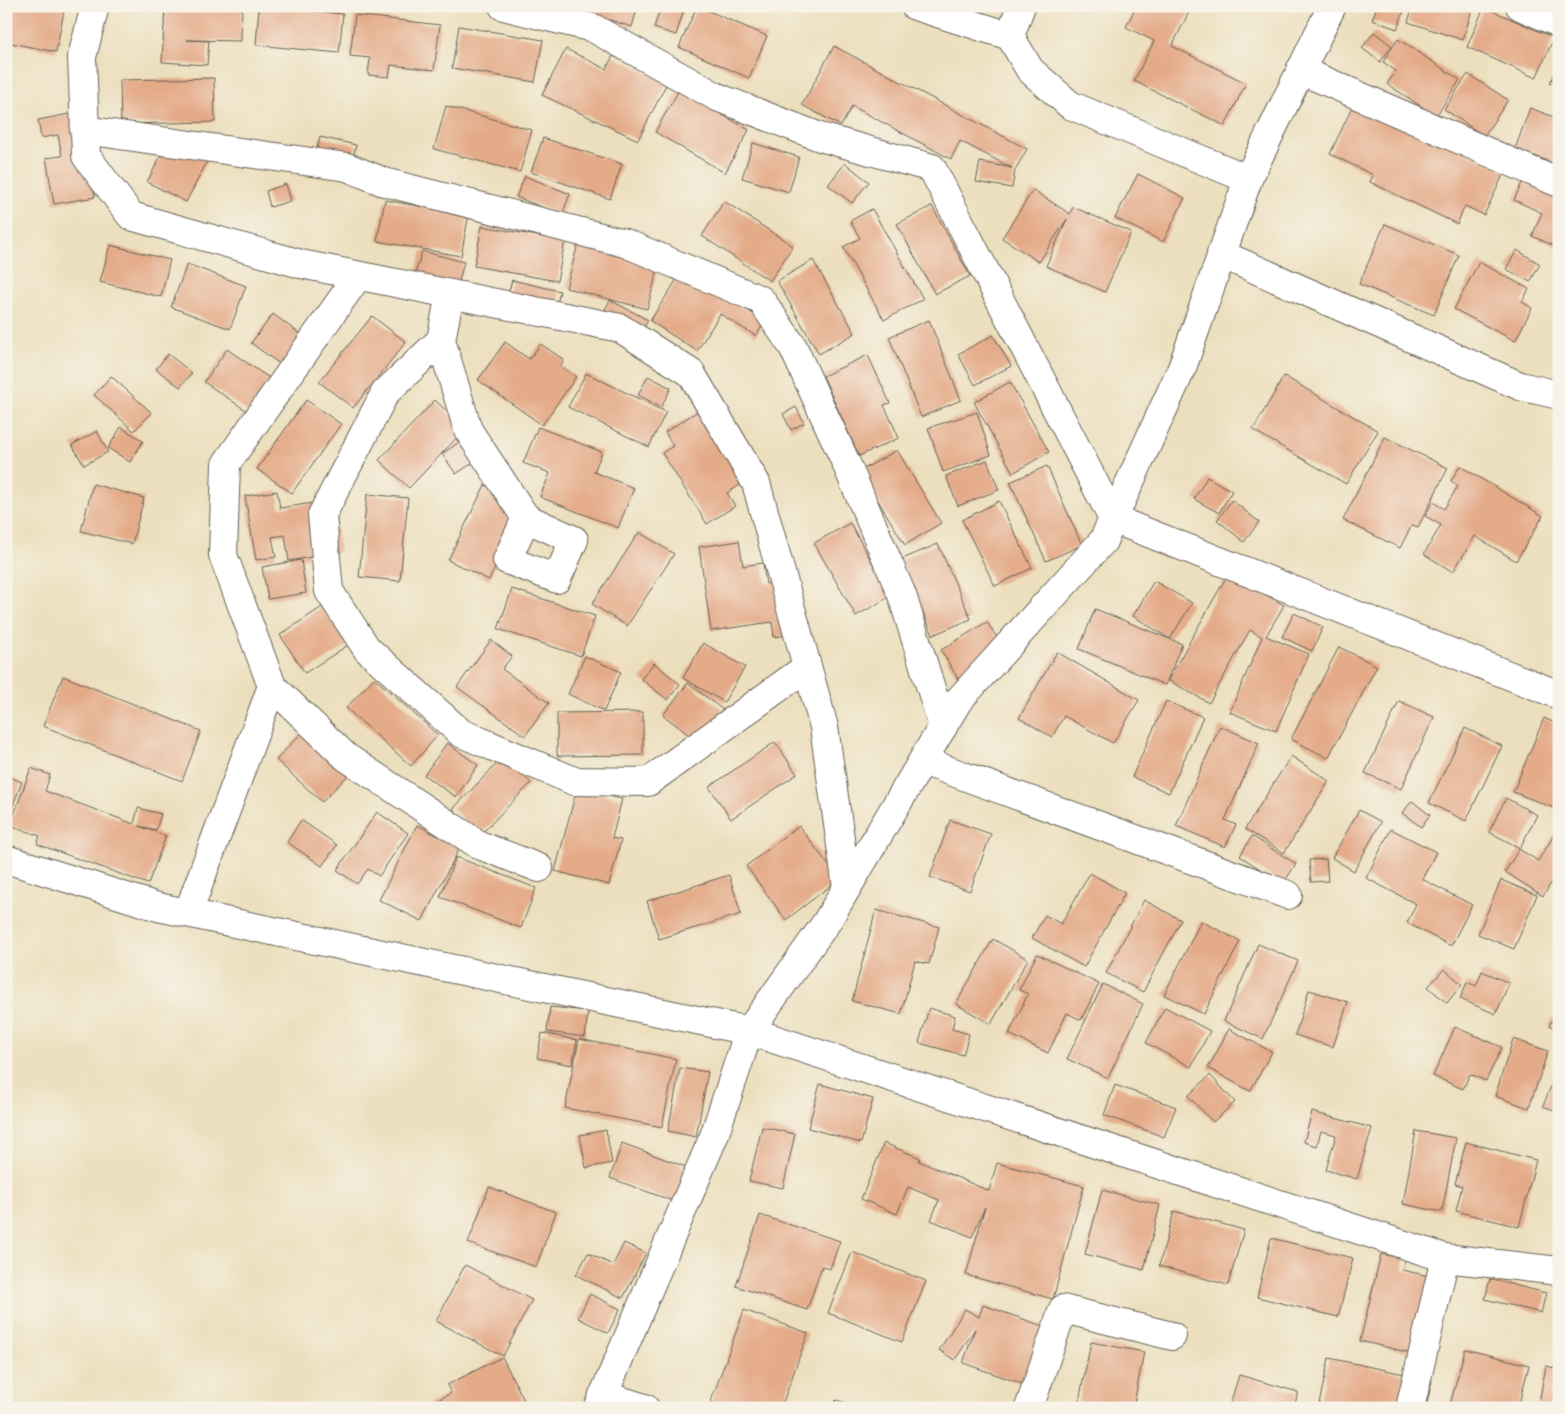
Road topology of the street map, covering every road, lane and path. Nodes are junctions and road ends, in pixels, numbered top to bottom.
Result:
1 (95, 6) edge
2 (503, 6) edge
3 (915, 6) edge
4 (1022, 6) edge
5 (1332, 6) edge
6 (1520, 6) edge
7 (1559, 23) edge
8 (1010, 36) junction
9 (1300, 70) junction
10 (84, 130) junction
11 (1248, 179) junction
12 (1559, 183) edge
13 (1221, 254) junction
14 (358, 276) junction
15 (450, 294) junction
16 (441, 340) junction
17 (1559, 396) edge
18 (526, 518) dead end
19 (1113, 519) junction
20 (807, 667) junction
21 (272, 686) junction
22 (1559, 695) edge
23 (943, 727) junction
24 (923, 761) junction
25 (6, 859) edge
26 (539, 868) dead end
27 (848, 886) junction
28 (1288, 895) dead end
29 (188, 913) junction
30 (749, 1031) junction
31 (1445, 1258) junction
32 (1559, 1271) edge
33 (1172, 1336) dead end
34 (601, 1401) edge
35 (646, 1408) edge
36 (1029, 1408) edge
37 (1410, 1408) edge

1 - 10 street
2 - 19 street
3 - 8 street
4 - 8 street
5 - 9 street
6 - 7 street
8 - 11 street
9 - 11 street
9 - 12 street
10 - 14 street
10 - 23 street
11 - 13 street
13 - 17 street
13 - 19 street
14 - 15 street
14 - 21 street
15 - 16 street
15 - 20 street
16 - 18 street
16 - 20 street
19 - 22 street
19 - 23 street
20 - 27 street
21 - 26 street
21 - 29 street
23 - 24 street
24 - 27 street
24 - 28 street
25 - 29 street
27 - 30 street
29 - 30 street
30 - 31 street
30 - 34 street
31 - 32 street
31 - 37 street
33 - 36 street
34 - 35 street

